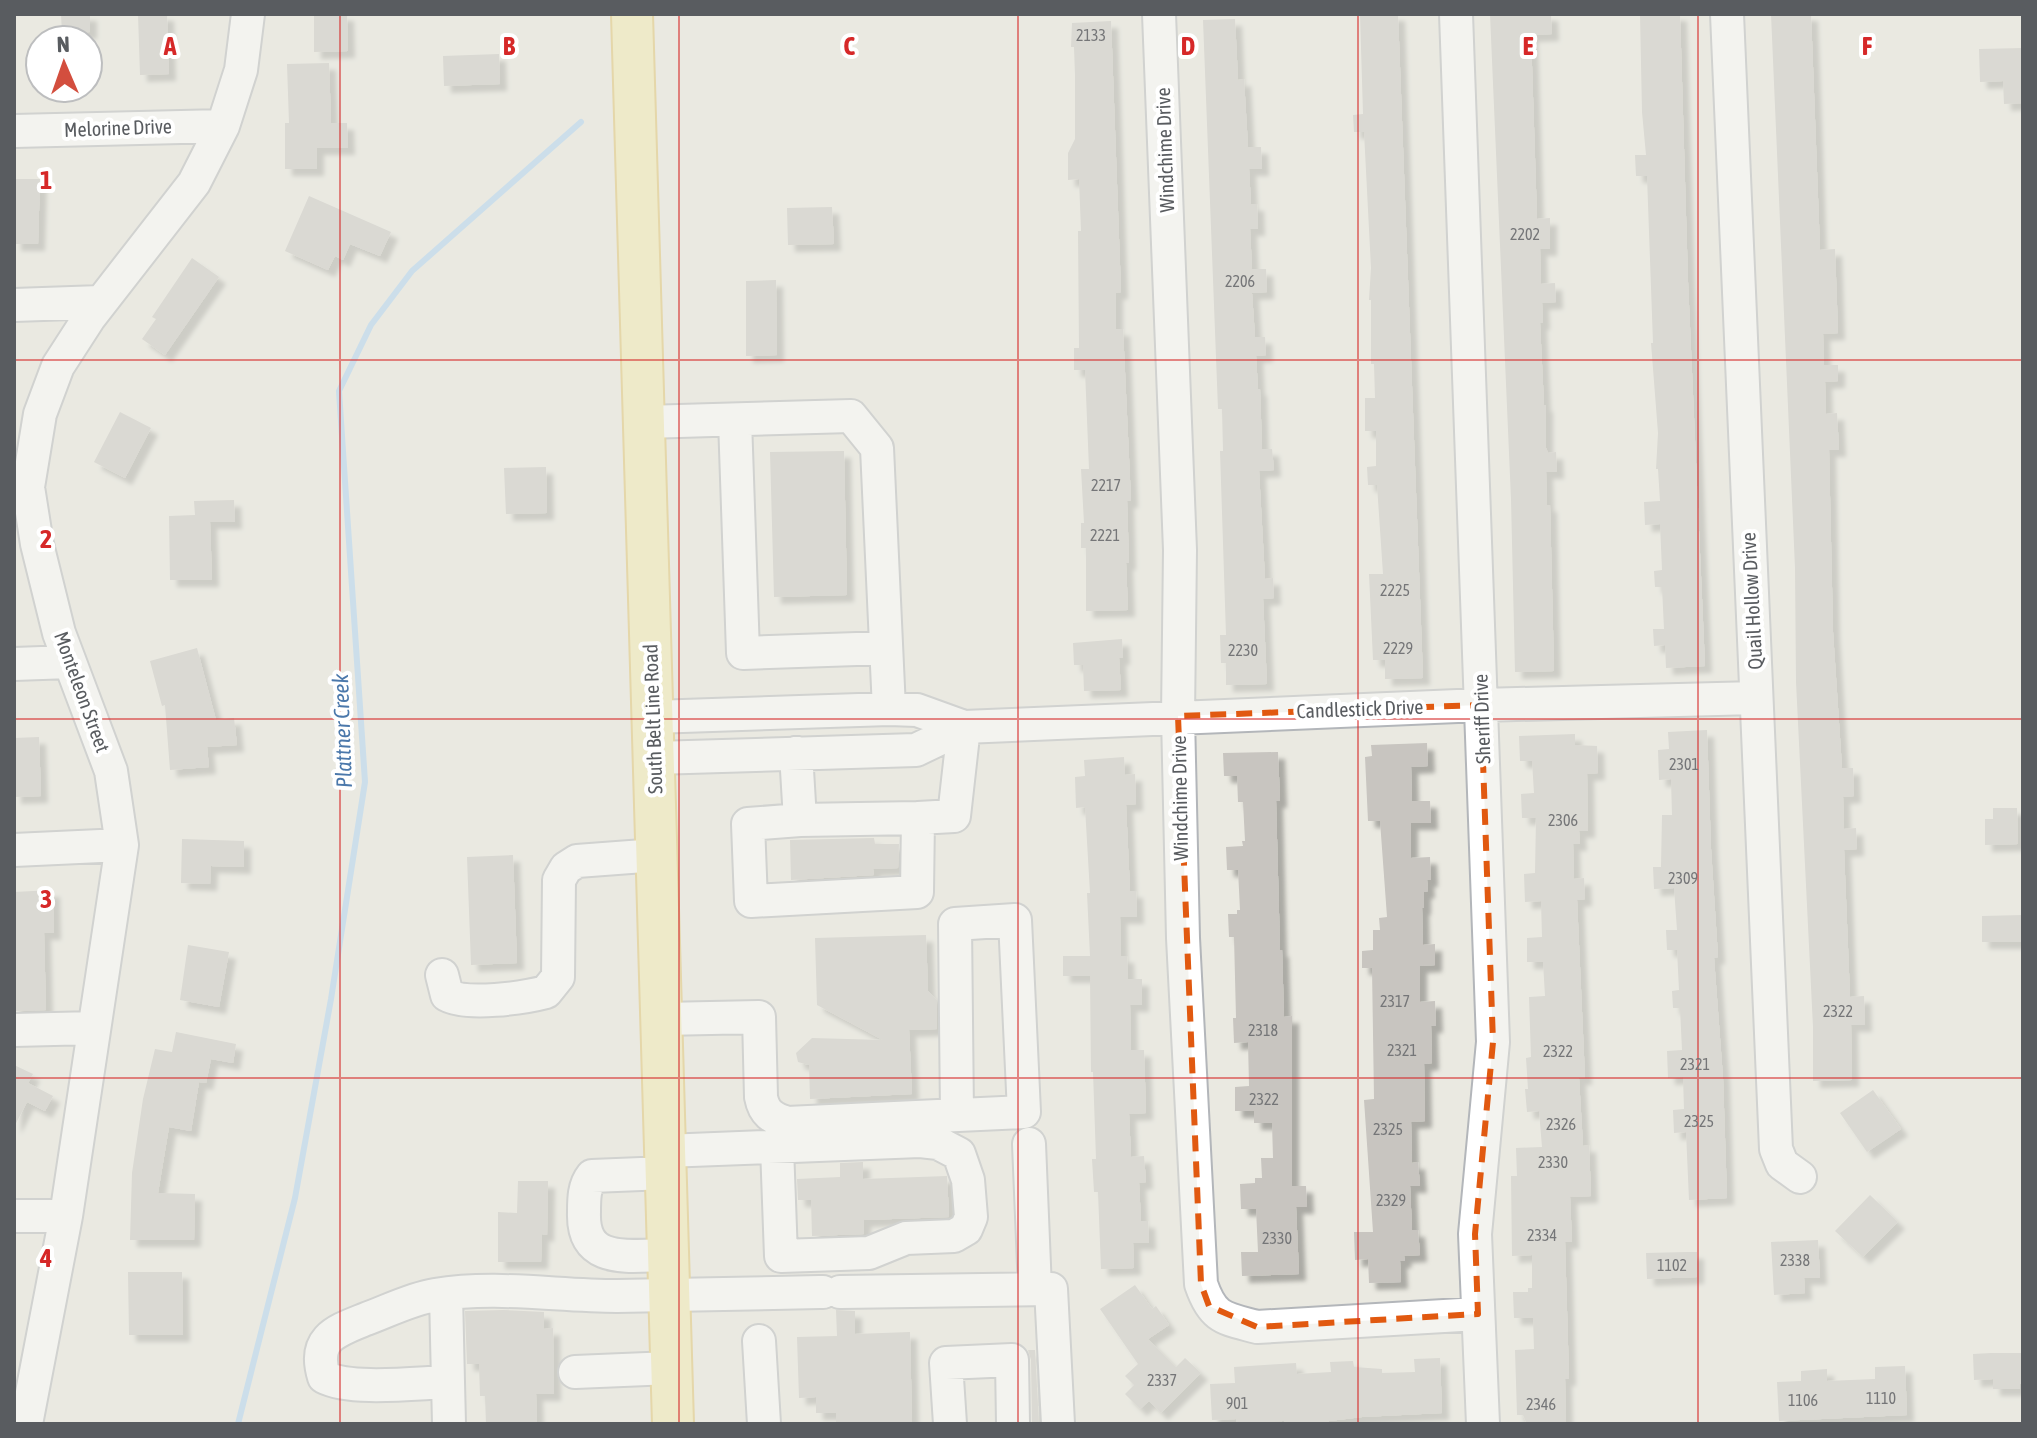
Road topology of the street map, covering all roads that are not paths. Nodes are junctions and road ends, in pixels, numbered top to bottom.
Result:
1 (248, 14) edge
2 (1159, 14) edge
3 (1456, 14) edge
4 (1727, 14) edge
5 (632, 25) edge
6 (223, 126) junction
7 (14, 131) edge
8 (101, 302) junction
9 (14, 305) edge
10 (735, 420) junction
11 (645, 422) junction
12 (21, 487) edge
13 (886, 648) junction
14 (70, 662) junction
15 (14, 664) edge
16 (1756, 698) junction
17 (1481, 705) junction
18 (889, 709) junction
19 (1178, 716) junction
20 (653, 717) junction
21 (964, 727) junction
22 (796, 753) junction
23 (655, 758) junction
24 (918, 818) junction
25 (800, 820) junction
26 (122, 845) junction
27 (14, 850) edge
28 (657, 855) junction
29 (442, 975) dead end
30 (662, 1019) junction
31 (94, 1028) junction
32 (14, 1030) edge
33 (957, 1115) junction
34 (1029, 1144) dead end
35 (777, 1147) junction
36 (666, 1162) junction
37 (1800, 1177) dead end
38 (14, 1216) edge
39 (66, 1216) junction
40 (669, 1274) junction
41 (1035, 1289) junction
42 (446, 1294) junction
43 (1478, 1314) junction
44 (759, 1341) dead end
45 (671, 1368) junction
46 (575, 1372) dead end
47 (448, 1382) junction
48 (26, 1424) edge
49 (449, 1424) edge
50 (663, 1424) edge
51 (673, 1424) edge
52 (764, 1424) edge
53 (950, 1424) edge
54 (1013, 1424) edge
55 (1058, 1424) edge
56 (1483, 1424) edge

1 - 6 street, Monteleon Street
2 - 19 street, Windchime Drive
3 - 17 street, Sheriff Drive
4 - 16 street, Quail Hollow Drive
5 - 11 main road, South Belt Line Road
6 - 7 street, Melorine Drive
6 - 8 street, Monteleon Street
8 - 9 street
8 - 12 street, Monteleon Street
10 - 11 street
10 - 13 street
10 - 13 street
11 - 20 main road, South Belt Line Road
12 - 14 street, Monteleon Street
13 - 18 street
14 - 15 street
14 - 26 street, Monteleon Street
16 - 17 street, Candlestick Drive
16 - 37 street, Quail Hollow Drive
17 - 19 street, Candlestick Drive
17 - 43 street, Sheriff Drive
18 - 20 street, Candlestick Drive
18 - 21 street, Candlestick Drive
19 - 21 street, Candlestick Drive
19 - 43 street, Windchime Drive
20 - 23 main road, South Belt Line Road
21 - 22 street, Candlestick Drive
21 - 24 street
22 - 23 street, Candlestick Drive
22 - 25 street
23 - 28 main road, South Belt Line Road
24 - 25 street
24 - 25 street
26 - 27 street
26 - 31 street, Monteleon Street
28 - 29 street
28 - 30 main road, South Belt Line Road
30 - 33 street
30 - 36 main road, South Belt Line Road
31 - 32 street
31 - 39 street, Monteleon Street
33 - 33 street
34 - 41 street
35 - 35 street
35 - 36 street
36 - 40 main road, South Belt Line Road
36 - 40 street
38 - 39 street
39 - 48 street, Monteleon Street
40 - 41 street
40 - 42 street
40 - 45 main road, South Belt Line Road
41 - 55 street
42 - 47 street
42 - 47 street
43 - 56 street, Sheriff Drive
44 - 52 street
45 - 46 street
45 - 51 main road, South Belt Line Road
47 - 49 street
50 - 51 street
53 - 54 street

